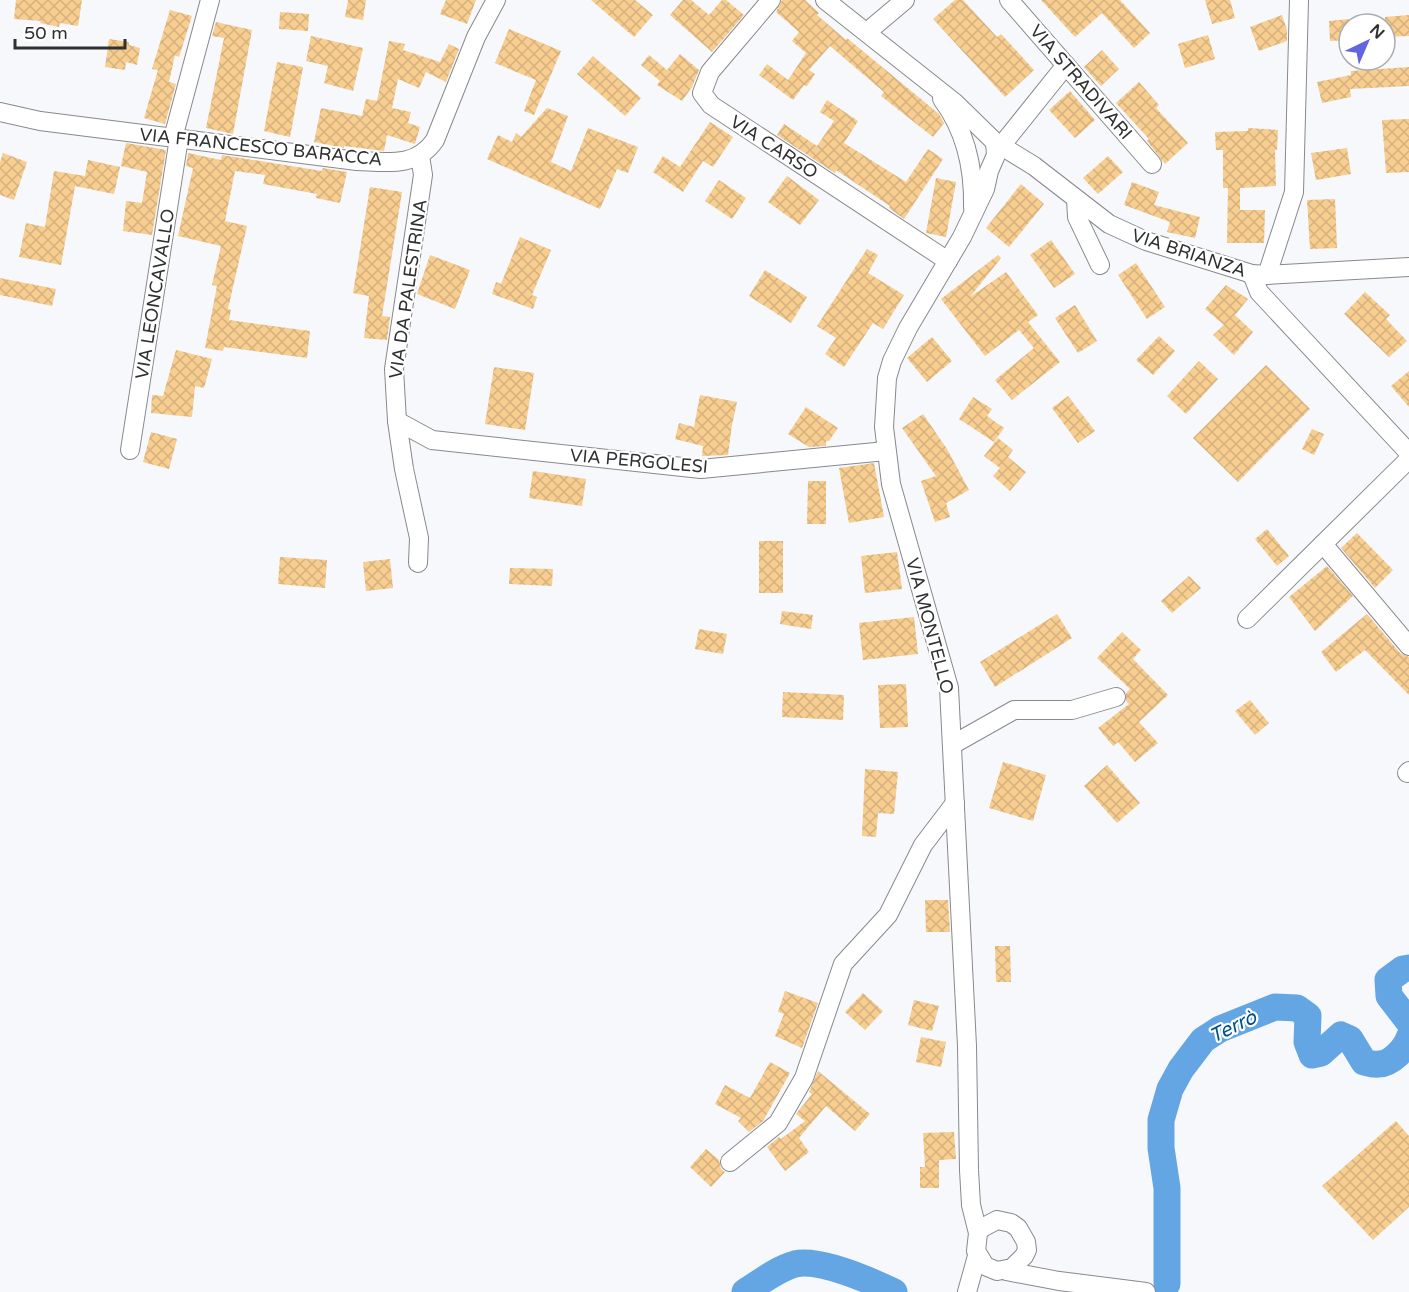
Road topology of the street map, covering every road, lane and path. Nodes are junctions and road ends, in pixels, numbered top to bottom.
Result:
1 (210, 0) edge
2 (496, 0) edge
3 (771, 0) edge
4 (825, 0) edge
5 (905, 0) edge
6 (1009, 0) edge
7 (1299, 0) edge
8 (867, 32) junction
9 (1066, 65) junction
10 (932, 85) junction
11 (0, 112) edge
12 (176, 138) junction
13 (996, 146) junction
14 (968, 154) junction
15 (420, 156) junction
16 (1152, 164) dead end
17 (1076, 200) junction
18 (972, 214) junction
19 (948, 261) junction
20 (1100, 265) dead end
21 (1409, 267) edge
22 (1260, 274) junction
23 (398, 421) junction
24 (130, 450) dead end
25 (886, 451) junction
26 (1409, 453) edge
27 (1409, 459) edge
28 (1323, 544) junction
29 (418, 563) dead end
30 (1247, 619) dead end
31 (1409, 646) edge
32 (1116, 697) dead end
33 (952, 745) junction
34 (955, 803) junction
35 (730, 1162) dead end
36 (969, 1170) junction
37 (997, 1220) junction
38 (978, 1233) junction
39 (1027, 1250) junction
40 (977, 1256) junction
41 (1001, 1271) junction
42 (1059, 1281) junction
43 (968, 1292) edge
44 (1146, 1292) edge

1 - 12 street, VIA LEONCAVALLO
2 - 15 street
3 - 19 street, VIA CARSO
4 - 8 street, VIA MONTELLO
5 - 8 street
6 - 9 street, VIA STRADIVARI
7 - 22 street
8 - 10 street, VIA MONTELLO
9 - 13 street
9 - 16 street, VIA STRADIVARI
10 - 13 street, VIA MONTELLO
10 - 14 street, VIA MONTELLO
11 - 12 street, VIA FRANCESCO BARACCA
12 - 15 street, VIA FRANCESCO BARACCA
12 - 24 street, VIA LEONCAVALLO
13 - 14 street
13 - 14 street
13 - 17 street, VIA BRIANZA
13 - 18 street, VIA MONTELLO
14 - 18 street, VIA MONTELLO
15 - 23 street, VIA DA PALESTRINA
17 - 20 street
17 - 22 street, VIA BRIANZA
18 - 19 street, VIA MONTELLO
19 - 25 street, VIA MONTELLO
21 - 22 street, VIA BRIANZA
22 - 26 street
23 - 25 street, VIA PERGOLESI
23 - 29 street, VIA DA PALESTRINA
25 - 33 street, VIA MONTELLO
27 - 28 street
28 - 30 street
28 - 31 street
32 - 33 street
33 - 34 street, VIA MONTELLO
34 - 35 street
34 - 36 street, VIA MONTELLO
36 - 37 street, VIA MONTELLO
36 - 38 street, VIA MONTELLO
37 - 38 street
37 - 39 street
38 - 40 street, VIA MONTELLO
39 - 41 street
39 - 42 street
40 - 41 street
40 - 43 street, VIA MONTELLO
41 - 42 street
41 - 43 street
42 - 44 street

